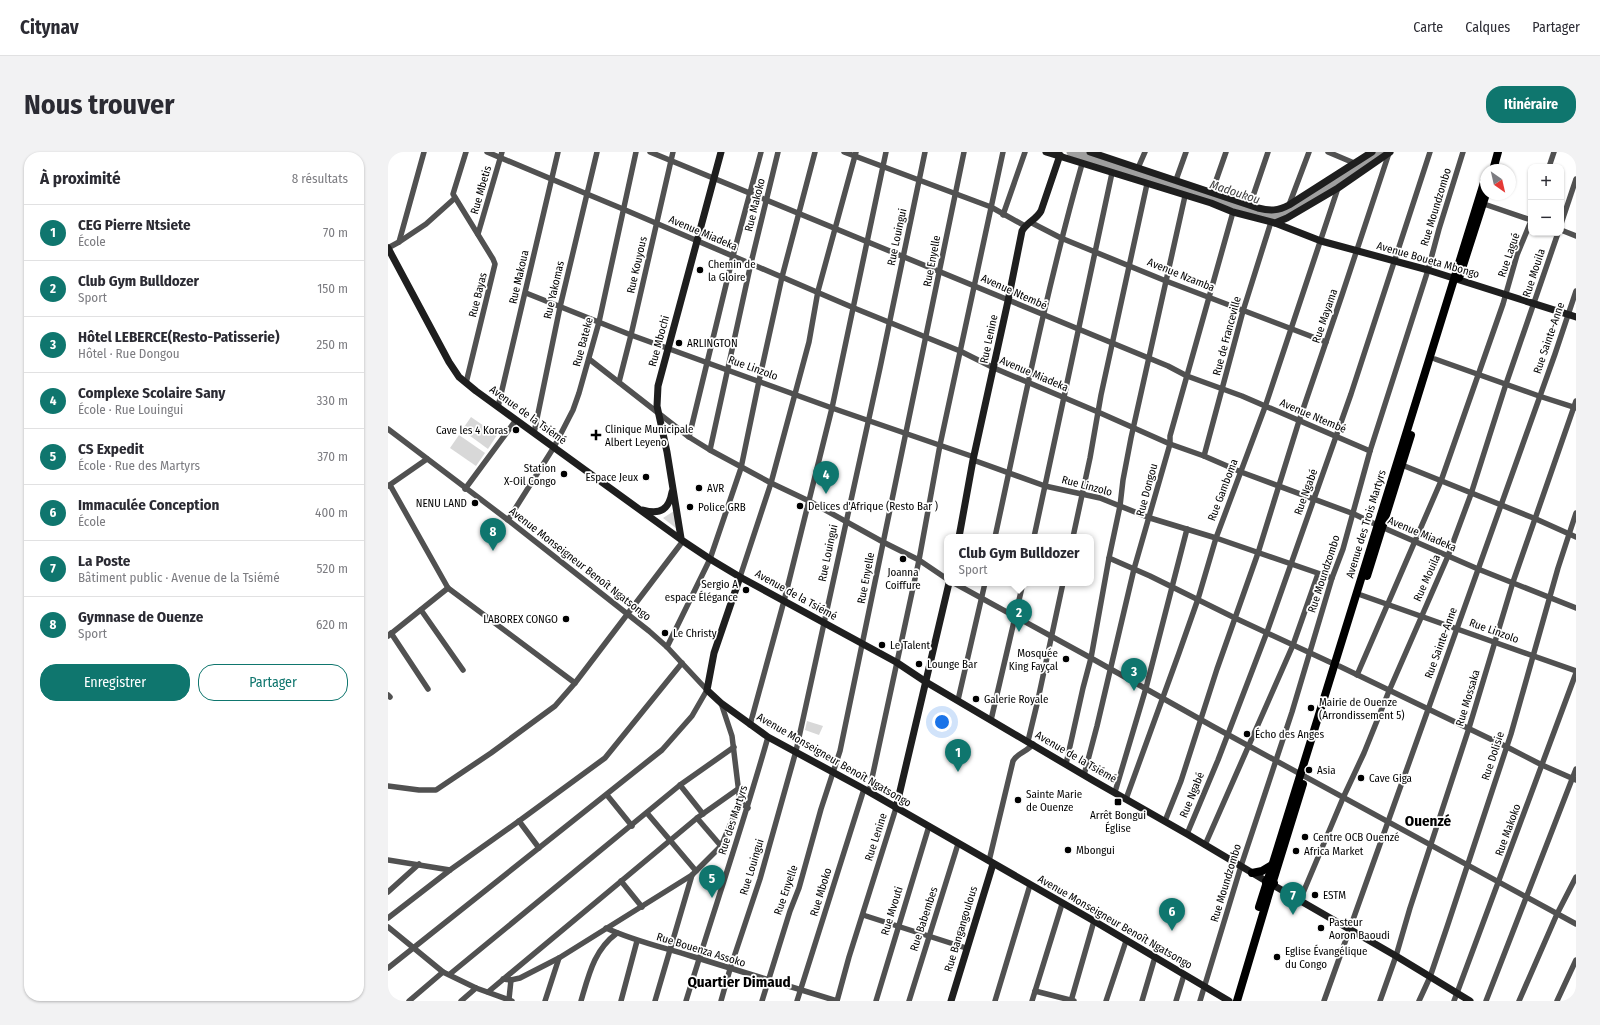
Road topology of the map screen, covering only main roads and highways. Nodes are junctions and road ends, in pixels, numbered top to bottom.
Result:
1 (720, 152) edge
2 (1046, 152) edge
3 (1090, 152) edge
4 (1372, 152) edge
5 (1390, 152) edge
6 (1493, 152) edge
7 (1498, 152) edge
8 (1104, 154) edge
9 (1060, 155) edge
10 (1490, 164) edge
11 (1495, 164) edge
12 (1480, 197) edge
13 (1485, 200) edge
14 (1273, 223) junction
15 (388, 248) edge
16 (1457, 278) junction
17 (1576, 317) edge
18 (673, 488) junction
19 (640, 509) junction
20 (1379, 526) junction
21 (960, 534) edge
22 (682, 539) junction
23 (740, 577) junction
24 (948, 586) edge
25 (1337, 665) junction
26 (926, 682) junction
27 (1303, 776) junction
28 (896, 808) junction
29 (991, 862) junction
30 (1272, 865) junction
31 (1252, 873) junction
32 (1270, 883) junction
33 (951, 1001) edge
34 (1229, 1001) edge
35 (1232, 1001) edge
36 (1237, 1001) edge
37 (1470, 1001) edge

1 - 18 main road, Rue Mbochi
2 - 9 main road, Avenue Boueta Mbongo
3 - 8 main road
4 - 8 main road
5 - 14 main road
6 - 10 main road
7 - 11 main road
9 - 14 main road, Avenue Boueta Mbongo
9 - 21 main road, Rue Lenine
12 - 16 main road, Avenue des Trois Martyrs
13 - 16 main road, Avenue des Trois Martyrs
14 - 16 main road, Avenue Boueta Mbongo
15 - 19 main road, Avenue de la Tsiémé
16 - 17 main road, Avenue Boueta Mbongo
16 - 20 main road, Avenue des Trois Martyrs
16 - 20 main road, Avenue des Trois Martyrs
18 - 19 main road
18 - 22 main road, Rue Mbochi
19 - 22 main road, Avenue de la Tsiémé
20 - 25 main road, Avenue des Trois Martyrs
20 - 25 main road, Avenue des Trois Martyrs
22 - 23 main road, Avenue de la Tsiémé
23 - 26 main road, Avenue de la Tsiémé
23 - 28 main road, Avenue Monseigneur Benoît Ngatsongo
24 - 26 main road, Rue Lenine
25 - 27 main road, Avenue des Trois Martyrs
26 - 28 main road, Rue Lenine
26 - 31 main road, Avenue de la Tsiémé
27 - 30 main road, Avenue des Trois Martyrs
27 - 32 main road, Avenue des Trois Martyrs
28 - 29 main road, Avenue Monseigneur Benoît Ngatsongo
29 - 33 main road, Rue Bangangoulous
29 - 34 main road, Avenue Monseigneur Benoît Ngatsongo
30 - 31 main road
30 - 32 main road, Avenue des Trois Martyrs
31 - 32 main road, Avenue de la Tsiémé
32 - 35 main road, Avenue des Trois Martyrs
32 - 36 main road, Avenue des Trois Martyrs
32 - 37 main road, Avenue de la Tsiémé

